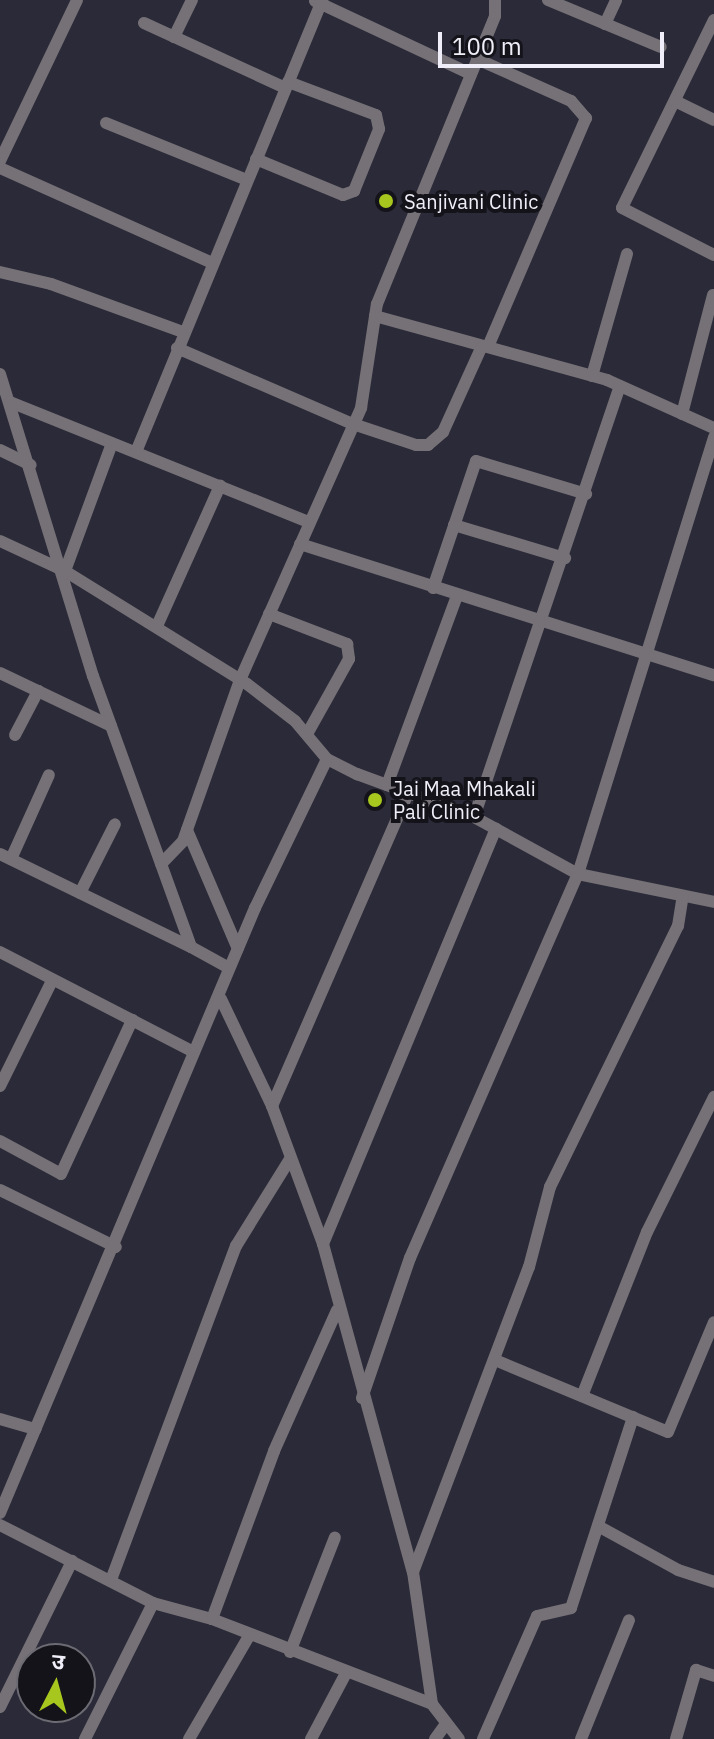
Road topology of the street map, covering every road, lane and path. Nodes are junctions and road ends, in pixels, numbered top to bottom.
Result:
1 (77, 0) edge
2 (192, 0) edge
3 (495, 0) edge
4 (548, 0) edge
5 (616, 0) edge
6 (319, 1) edge
7 (714, 20) edge
8 (144, 23) dead end
9 (605, 24) junction
10 (174, 37) junction
11 (661, 47) dead end
12 (477, 59) junction
13 (471, 74) junction
14 (286, 85) junction
15 (675, 101) junction
16 (714, 120) edge
17 (106, 123) dead end
18 (256, 159) junction
19 (0, 161) edge
20 (0, 168) edge
21 (247, 180) junction
22 (627, 254) dead end
23 (714, 255) edge
24 (212, 263) junction
25 (0, 272) edge
26 (713, 295) edge
27 (375, 316) junction
28 (183, 332) junction
29 (485, 346) junction
30 (177, 348) junction
31 (0, 374) edge
32 (592, 376) junction
33 (620, 386) junction
34 (10, 402) junction
35 (682, 414) junction
36 (353, 424) junction
37 (714, 428) edge
38 (714, 437) edge
39 (112, 443) junction
40 (0, 450) edge
41 (136, 452) junction
42 (31, 465) junction
43 (220, 486) junction
44 (586, 494) junction
45 (309, 522) junction
46 (454, 525) junction
47 (0, 541) edge
48 (300, 544) junction
49 (565, 558) junction
50 (65, 571) junction
51 (433, 588) junction
52 (457, 596) junction
53 (269, 614) junction
54 (544, 624) junction
55 (157, 626) junction
56 (646, 655) junction
57 (0, 673) edge
58 (714, 675) edge
59 (240, 680) junction
60 (38, 691) junction
61 (111, 726) junction
62 (307, 734) junction
63 (15, 735) dead end
64 (327, 759) junction
65 (49, 775) dead end
66 (387, 785) junction
67 (408, 793) junction
68 (474, 817) junction
69 (115, 824) dead end
70 (496, 829) junction
71 (187, 830) junction
72 (6, 856) edge
73 (161, 864) junction
74 (578, 874) junction
75 (80, 893) junction
76 (683, 896) junction
77 (714, 902) edge
78 (191, 947) junction
79 (238, 949) junction
80 (0, 952) edge
81 (229, 968) junction
82 (52, 981) junction
83 (221, 999) junction
84 (132, 1020) junction
85 (194, 1052) junction
86 (0, 1086) edge
87 (714, 1097) edge
88 (272, 1106) junction
89 (0, 1141) edge
90 (290, 1159) junction
91 (0, 1190) edge
92 (323, 1244) junction
93 (116, 1247) junction
94 (337, 1310) junction
95 (714, 1322) edge
96 (495, 1360) junction
97 (582, 1396) junction
98 (362, 1398) junction
99 (633, 1417) junction
100 (0, 1419) edge
101 (36, 1429) junction
102 (0, 1513) edge
103 (0, 1525) edge
104 (598, 1526) junction
105 (335, 1537) dead end
106 (72, 1561) junction
107 (413, 1572) junction
108 (111, 1580) junction
109 (714, 1582) edge
110 (153, 1603) junction
111 (212, 1619) junction
112 (629, 1620) dead end
113 (249, 1636) junction
114 (290, 1652) junction
115 (345, 1675) junction
116 (714, 1676) edge
117 (432, 1704) junction
118 (0, 1707) edge
119 (446, 1724) junction
120 (85, 1739) edge
121 (189, 1739) edge
122 (311, 1739) edge
123 (435, 1739) edge
124 (459, 1739) edge
125 (483, 1739) edge
126 (581, 1739) edge
127 (676, 1739) edge

1 - 19 street
2 - 10 street
3 - 12 street
4 - 9 street
5 - 9 street
6 - 13 street
6 - 14 street
7 - 15 street
8 - 10 street
9 - 11 street
10 - 14 street
12 - 13 street
12 - 29 street
13 - 27 street
14 - 18 street
14 - 18 street
15 - 16 street
15 - 23 street
17 - 21 street
18 - 21 street
20 - 24 street
21 - 24 street
22 - 32 street
24 - 28 street
25 - 28 street
26 - 35 street
27 - 29 street
27 - 36 street
28 - 30 street
29 - 32 street
29 - 36 street
30 - 36 street
30 - 41 street
31 - 34 street
32 - 33 street
33 - 35 street
33 - 44 street
34 - 39 street
34 - 42 street
35 - 37 street
36 - 45 street
38 - 56 street
39 - 41 street
39 - 50 street
40 - 42 street
41 - 43 street
42 - 50 street
43 - 45 street
43 - 55 street
44 - 46 street
44 - 49 street
45 - 48 street
46 - 49 street
46 - 51 street
47 - 50 street
48 - 51 street
48 - 53 street
49 - 54 street
50 - 55 street
50 - 61 street
51 - 52 street
52 - 54 street
52 - 66 street
53 - 59 street
53 - 62 street
54 - 56 street
54 - 68 street
55 - 59 street
56 - 58 street
56 - 74 street
57 - 60 street
59 - 62 street
59 - 71 street
60 - 61 street
60 - 63 street
61 - 73 street
62 - 64 street
64 - 66 street
64 - 79 street
65 - 72 street
66 - 67 street
67 - 68 street
67 - 88 street
68 - 70 street
69 - 75 street
70 - 74 street
70 - 92 street
71 - 73 street
71 - 79 street
72 - 75 street
73 - 78 street
74 - 76 street
74 - 98 street
75 - 78 street
76 - 77 street
76 - 96 street
78 - 81 street
79 - 81 street
80 - 82 street
81 - 83 street
82 - 84 street
82 - 86 street
83 - 85 street
83 - 88 street
84 - 85 street
84 - 89 street
85 - 93 street
87 - 97 street
88 - 90 street
90 - 92 street
90 - 108 street
91 - 93 street
92 - 94 street
93 - 101 street
94 - 98 street
94 - 111 street
95 - 99 street
96 - 97 street
96 - 107 street
97 - 99 street
98 - 107 street
99 - 104 street
100 - 101 street
101 - 102 street
103 - 106 street
104 - 109 street
104 - 125 street
105 - 114 street
106 - 108 street
106 - 118 street
107 - 117 street
108 - 110 street
110 - 111 street
110 - 120 street
111 - 113 street
112 - 126 street
113 - 114 street
113 - 121 street
114 - 115 street
115 - 117 street
115 - 122 street
116 - 127 street
117 - 119 street
119 - 123 street
119 - 124 street

